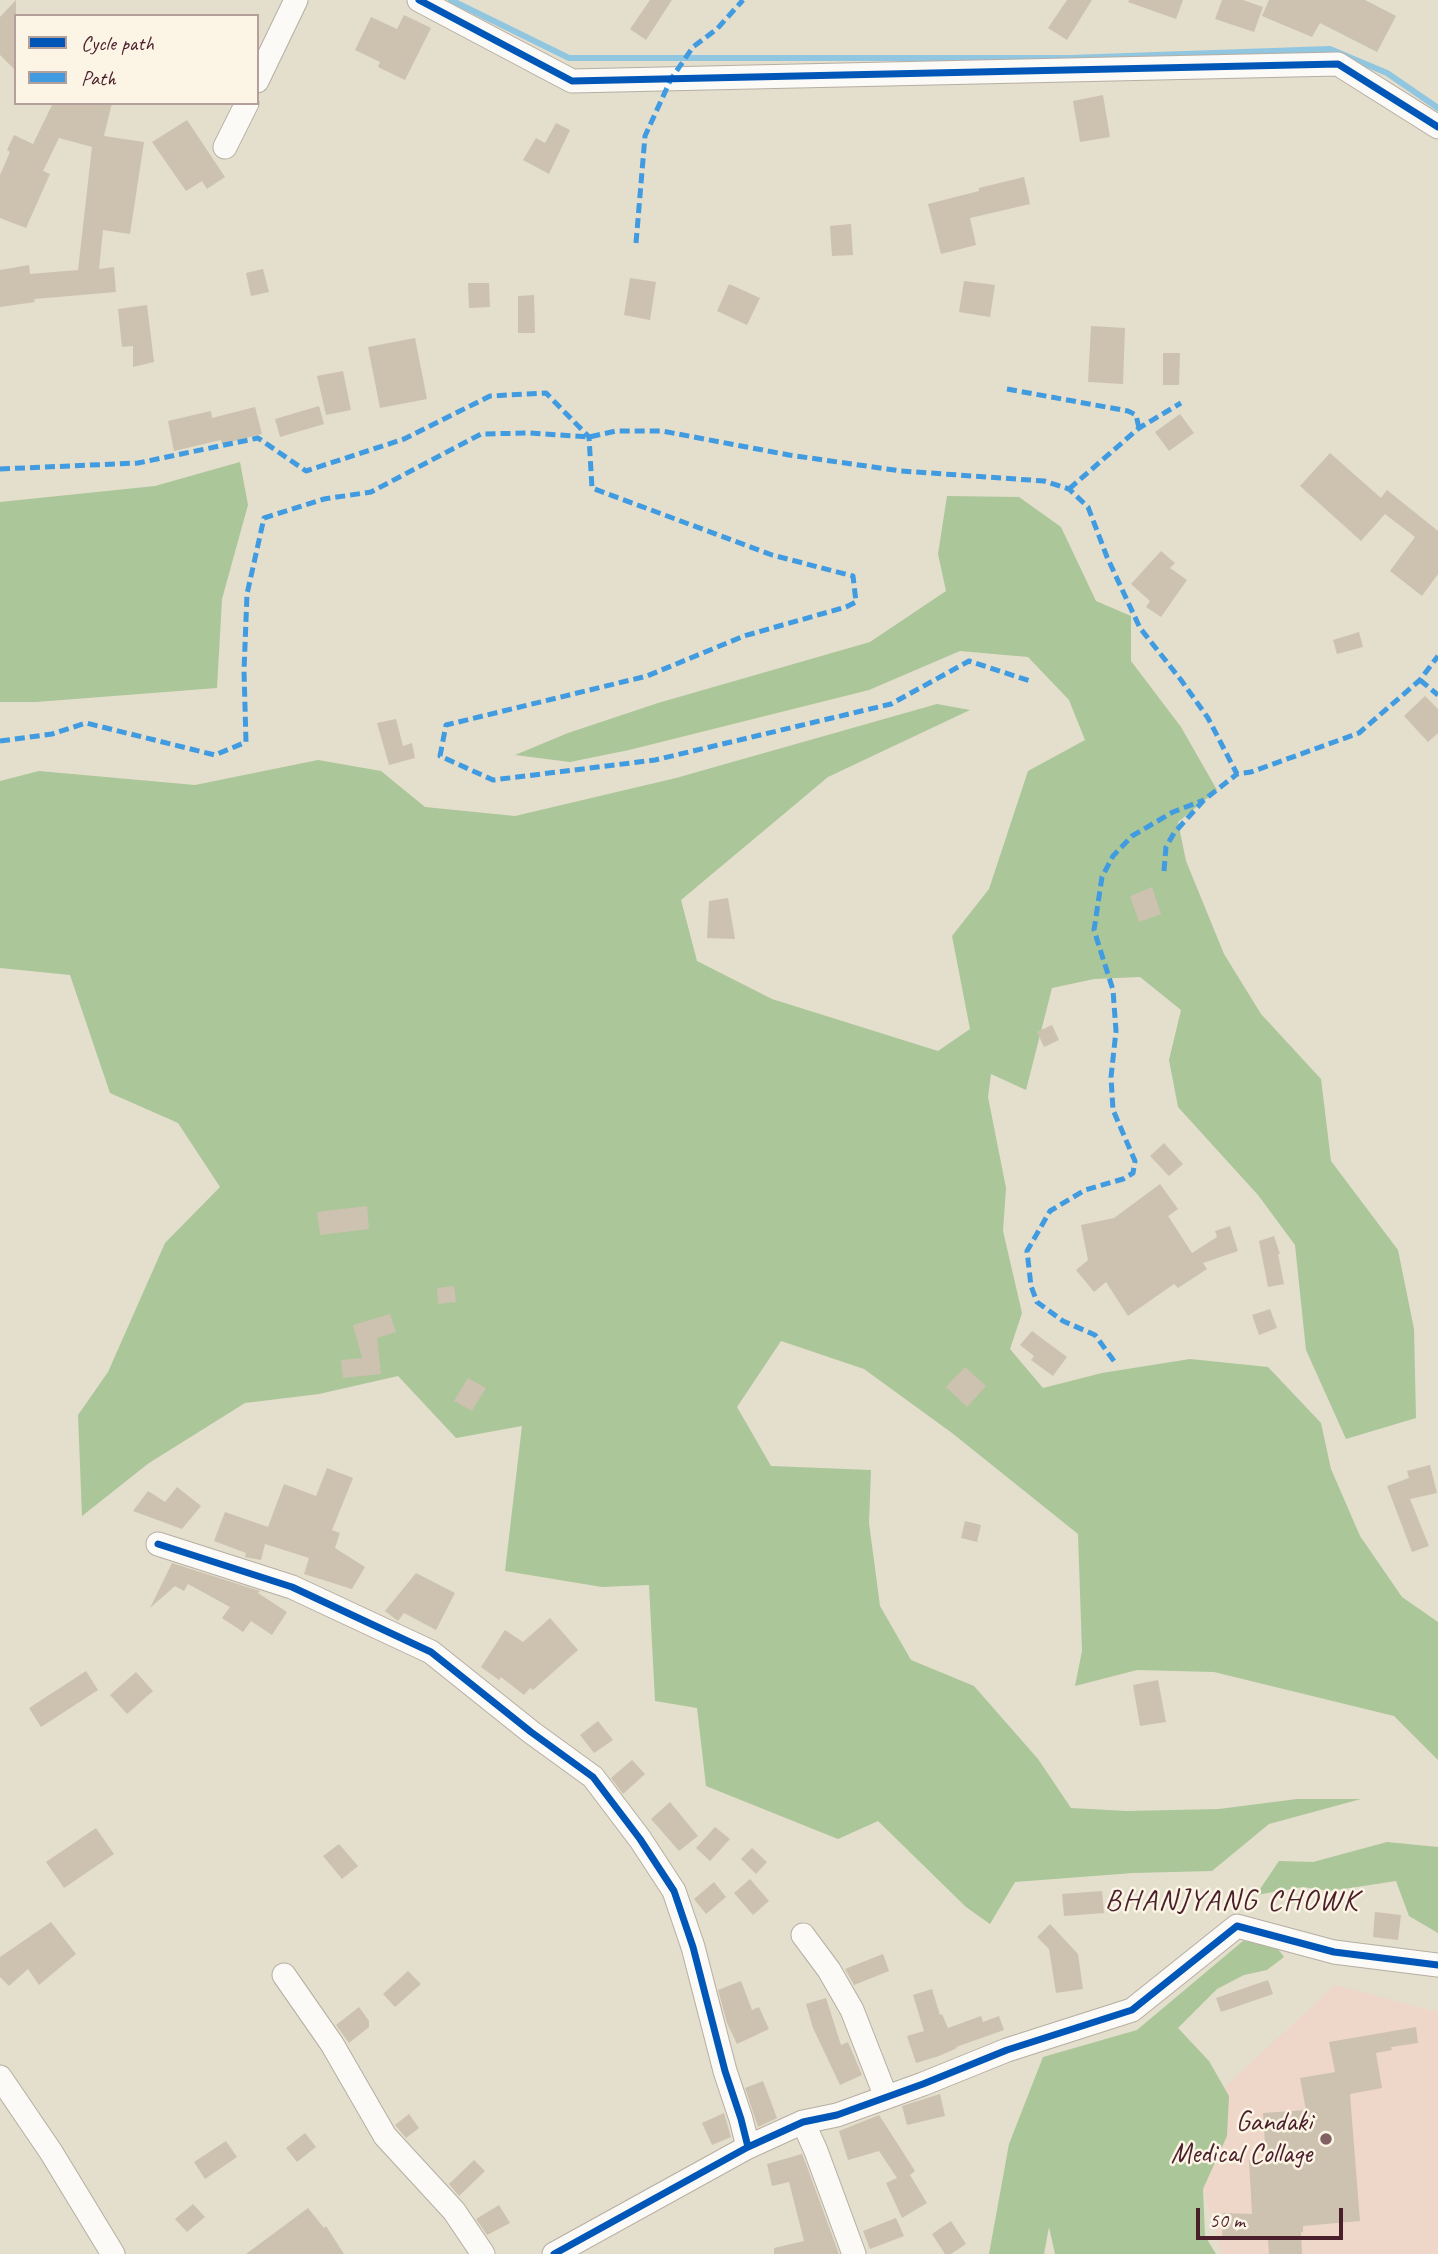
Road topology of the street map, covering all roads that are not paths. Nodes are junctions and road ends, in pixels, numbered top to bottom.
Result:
1 (296, 0) edge
2 (419, 0) edge
3 (259, 77) edge
4 (246, 105) edge
5 (1438, 127) edge
6 (225, 147) dead end
7 (158, 1544) dead end
8 (803, 1935) dead end
9 (1438, 1965) edge
10 (284, 1975) dead end
11 (0, 2077) edge
12 (886, 2097) junction
13 (803, 2122) junction
14 (748, 2147) junction
15 (113, 2254) edge
16 (483, 2254) edge
17 (554, 2254) edge
18 (854, 2254) edge

1 - 3 street
2 - 5 street
4 - 6 street
7 - 14 street
8 - 12 street
9 - 12 street
10 - 16 street
11 - 15 street
12 - 13 street
13 - 14 street
13 - 18 street
14 - 17 street

